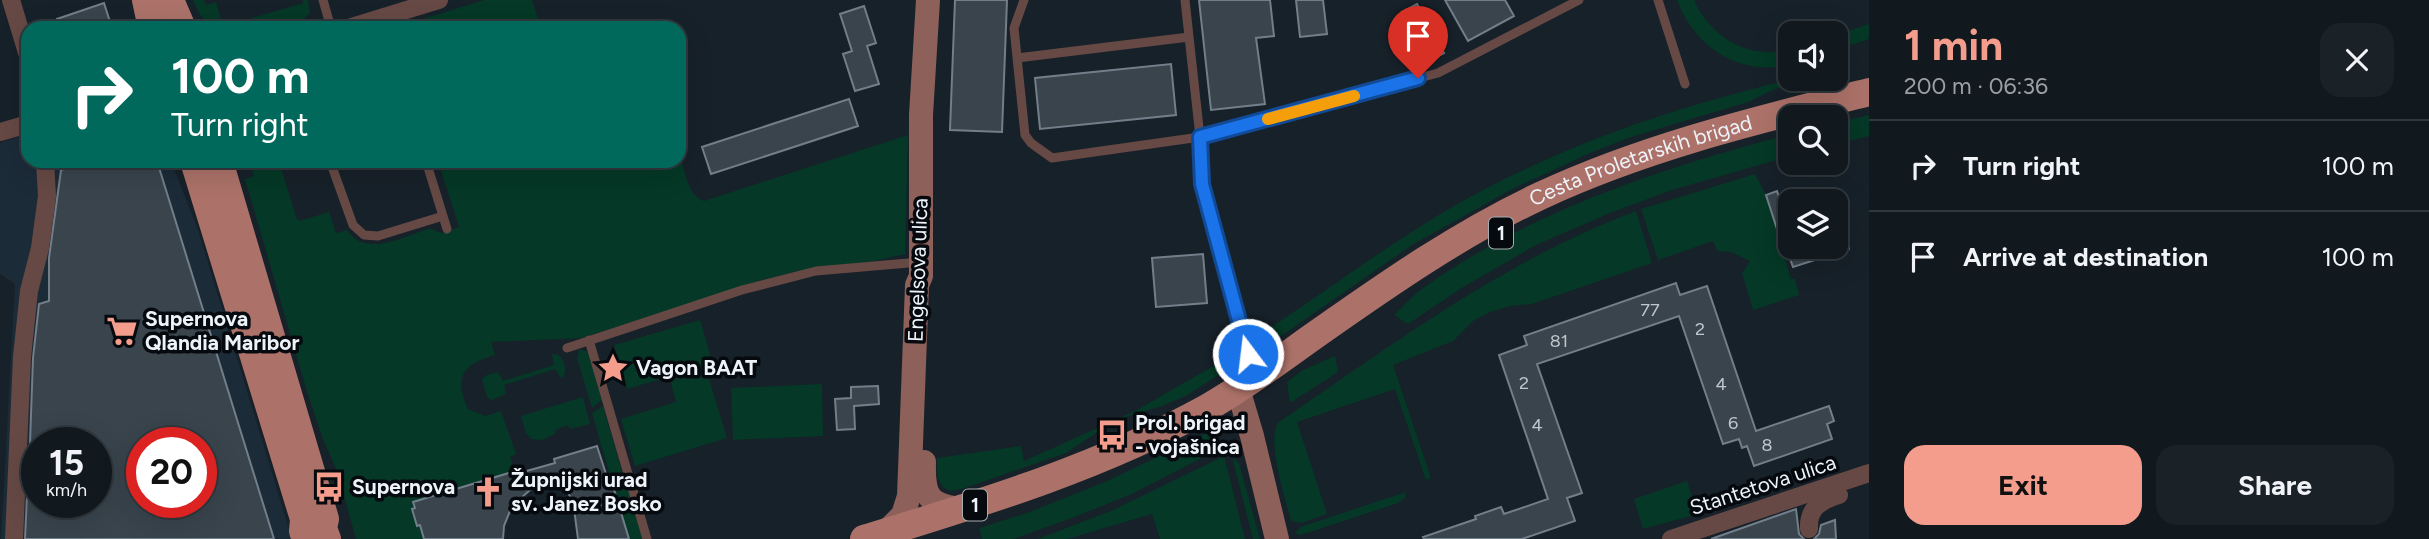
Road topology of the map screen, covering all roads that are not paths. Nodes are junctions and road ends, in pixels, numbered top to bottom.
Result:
1 (11, 0) edge
2 (146, 0) edge
3 (170, 0) edge
4 (323, 0) edge
5 (439, 0) edge
6 (928, 0) edge
7 (1024, 0) edge
8 (1185, 0) edge
9 (1579, 0) edge
10 (1658, 0) edge
11 (150, 21) edge
12 (179, 21) edge
13 (329, 21) edge
14 (388, 21) edge
15 (21, 33) edge
16 (1189, 37) junction
17 (1017, 58) junction
18 (1685, 84) dead end
19 (1869, 92) edge
20 (1869, 107) edge
21 (1848, 112) edge
22 (21, 126) edge
23 (1778, 130) edge
24 (0, 132) edge
25 (1200, 137) junction
26 (45, 168) edge
27 (196, 168) edge
28 (221, 168) edge
29 (333, 168) edge
30 (428, 168) edge
31 (443, 216) junction
32 (447, 229) dead end
33 (921, 269) junction
34 (589, 340) junction
35 (566, 348) dead end
36 (1249, 390) junction
37 (1869, 473) edge
38 (1869, 486) edge
39 (963, 509) junction
40 (1808, 529) dead end
41 (318, 532) edge
42 (875, 536) edge
43 (14, 539) edge
44 (647, 539) edge
45 (923, 539) edge
46 (1277, 539) edge
47 (1673, 539) edge

1 - 15 street
2 - 11 main road
3 - 12 main road
4 - 13 lane
5 - 14 street
6 - 33 street, Engelsova ulica
7 - 17 lane
8 - 16 lane
9 - 25 lane
10 - 18 lane
16 - 17 lane
16 - 25 lane
17 - 25 lane
19 - 36 main road, Cesta Proletarskih brigad / 1
20 - 21 main road
22 - 24 street
23 - 36 main road, Cesta Proletarskih brigad / 1
25 - 36 lane
26 - 43 street
27 - 41 main road
28 - 41 main road
29 - 31 lane
30 - 31 lane
31 - 32 lane
33 - 34 lane
33 - 39 street
33 - 42 street, Engelsova ulica
34 - 35 lane
34 - 44 lane
36 - 39 main road, Cesta Proletarskih brigad / 1
36 - 45 main road, Cesta Proletarskih brigad / 1
36 - 46 street
37 - 47 street, Stantetova ulica
38 - 40 street
39 - 42 main road, Cesta Proletarskih brigad / 1

